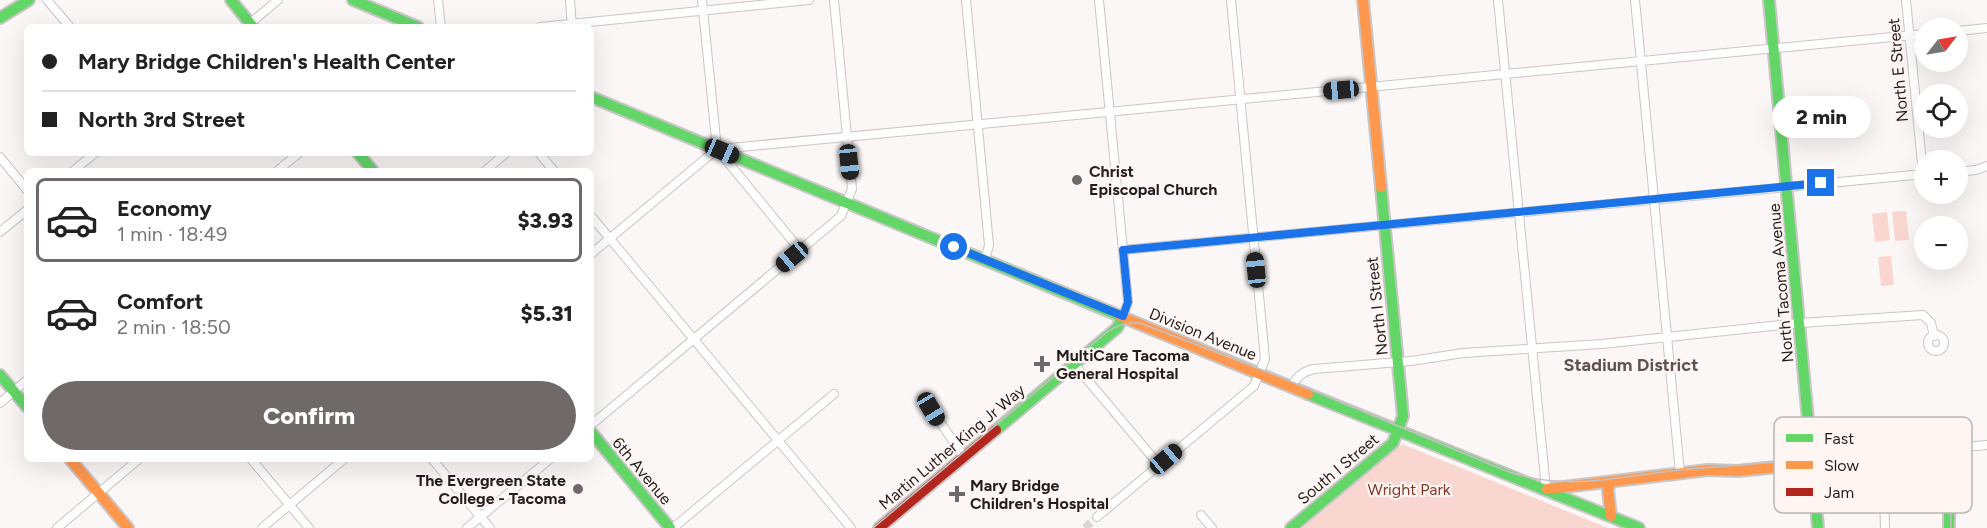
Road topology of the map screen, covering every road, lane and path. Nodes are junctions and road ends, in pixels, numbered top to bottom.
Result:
1 (29, 0) edge
2 (47, 0) edge
3 (231, 0) edge
4 (278, 0) edge
5 (353, 0) edge
6 (438, 0) edge
7 (570, 0) edge
8 (702, 0) edge
9 (809, 0) edge
10 (834, 0) edge
11 (966, 0) edge
12 (1099, 0) edge
13 (1231, 0) edge
14 (1363, 0) edge
15 (1498, 0) edge
16 (1635, 0) edge
17 (1769, 0) edge
18 (1906, 0) edge
19 (703, 11) junction
20 (0, 18) edge
21 (67, 24) edge
22 (249, 24) edge
23 (252, 24) edge
24 (411, 24) edge
25 (441, 24) edge
26 (572, 24) edge
27 (581, 24) edge
28 (1987, 28) edge
29 (1968, 30) edge
30 (1909, 35) junction
31 (1914, 35) edge
32 (1774, 47) junction
33 (1641, 61) junction
34 (1506, 74) junction
35 (1371, 87) junction
36 (594, 98) edge
37 (1240, 99) junction
38 (1109, 112) junction
39 (978, 124) junction
40 (847, 137) junction
41 (717, 149) junction
42 (1921, 150) edge
43 (92, 156) edge
44 (296, 156) edge
45 (360, 156) edge
46 (502, 156) edge
47 (542, 156) edge
48 (0, 157) edge
49 (1987, 166) edge
50 (78, 168) edge
51 (282, 168) edge
52 (370, 168) edge
53 (488, 168) edge
54 (552, 168) edge
55 (1968, 171) edge
56 (1914, 175) edge
57 (24, 186) edge
58 (1787, 186) junction
59 (1654, 200) junction
60 (846, 202) junction
61 (24, 212) edge
62 (1519, 213) junction
63 (594, 219) edge
64 (1384, 225) junction
65 (0, 232) edge
66 (610, 238) junction
67 (1253, 238) junction
68 (800, 250) junction
69 (1123, 250) junction
70 (594, 251) edge
71 (985, 260) junction
72 (1123, 316) junction
73 (1800, 323) junction
74 (1934, 336) dead end
75 (1667, 338) junction
76 (694, 339) junction
77 (1531, 348) junction
78 (1398, 362) junction
79 (1074, 364) junction
80 (1261, 373) junction
81 (0, 375) edge
82 (24, 383) edge
83 (1292, 386) junction
84 (14, 391) junction
85 (834, 394) dead end
86 (930, 398) dead end
87 (0, 403) edge
88 (24, 403) edge
89 (1809, 417) edge
90 (594, 422) edge
91 (1398, 429) junction
92 (594, 436) edge
93 (778, 440) junction
94 (1987, 445) edge
95 (1972, 446) edge
96 (964, 456) junction
97 (73, 462) edge
98 (135, 462) edge
99 (254, 462) edge
100 (340, 462) edge
101 (434, 462) edge
102 (546, 462) edge
103 (1159, 465) junction
104 (1774, 467) edge
105 (1738, 471) junction
106 (1680, 473) junction
107 (1663, 477) junction
108 (1610, 483) junction
109 (1546, 489) junction
110 (99, 493) junction
111 (290, 505) junction
112 (1817, 513) edge
113 (1885, 513) edge
114 (1948, 513) edge
115 (1202, 515) dead end
116 (1611, 516) junction
117 (480, 517) junction
118 (1097, 517) tunnel mouth
119 (57, 528) edge
120 (128, 528) edge
121 (262, 528) edge
122 (309, 528) edge
123 (467, 528) edge
124 (490, 528) edge
125 (672, 528) edge
126 (851, 528) edge
127 (879, 528) edge
128 (1212, 528) edge
129 (1291, 528) edge
130 (1639, 528) edge
131 (1818, 528) edge
132 (1886, 528) edge
133 (1949, 528) edge

1 - 20 main road
2 - 21 street
3 - 22 main road
4 - 23 street
5 - 24 main road
6 - 25 street
7 - 26 street
8 - 19 street
9 - 19 street
10 - 40 street
11 - 39 street
12 - 38 street
13 - 37 street
14 - 35 main road, North I Street
15 - 34 street
16 - 33 street
17 - 32 main road, North Tacoma Avenue
18 - 30 street, North E Street
19 - 27 street
19 - 41 street
28 - 29 street
30 - 31 street
30 - 32 street
30 - 42 street, North E Street
32 - 33 street
32 - 58 main road, North Tacoma Avenue
33 - 34 street
33 - 59 street
34 - 35 street
34 - 62 street
35 - 37 street
35 - 64 main road, North I Street
36 - 41 main road, Division Avenue
37 - 38 street
37 - 67 street
38 - 39 street
38 - 69 street
39 - 40 street
39 - 71 street
40 - 41 street
40 - 60 street
41 - 60 main road, Division Avenue
41 - 66 street
41 - 68 street
43 - 50 street
44 - 51 street
45 - 52 main road
46 - 53 street
47 - 54 street
48 - 57 street
49 - 55 street
56 - 58 street
58 - 59 street
58 - 73 main road, North Tacoma Avenue
59 - 62 street
59 - 75 street
60 - 68 street
60 - 71 main road, Division Avenue
61 - 65 street
62 - 64 street
62 - 77 street
63 - 66 street
64 - 67 street
64 - 78 main road, North I Street
66 - 70 street
66 - 76 street
67 - 69 street
67 - 80 street
68 - 76 street
69 - 72 street
71 - 72 main road, Division Avenue
72 - 79 main road, Martin Luther King Jr Way
72 - 80 main road, Division Avenue
73 - 74 street
73 - 75 street
73 - 89 main road, North Tacoma Avenue
75 - 77 street
75 - 106 street
76 - 90 street
76 - 93 street
77 - 78 street
77 - 109 street
78 - 83 street
78 - 91 main road, North I Street
79 - 96 main road, Martin Luther King Jr Way
79 - 103 street
80 - 83 main road, Division Avenue
80 - 103 street
81 - 84 main road
82 - 84 street
83 - 91 main road, Division Avenue
84 - 87 street
84 - 88 main road
85 - 93 street
86 - 96 street
91 - 109 main road, Division Avenue
91 - 129 main road, South I Street
92 - 125 main road, 6th Avenue
93 - 125 street
93 - 126 street
94 - 95 street
96 - 127 main road, Martin Luther King Jr Way
97 - 110 main road
98 - 110 street
99 - 111 street
100 - 111 street
101 - 117 street
102 - 117 street
103 - 118 street
104 - 105 main road
105 - 106 main road
105 - 107 main road
106 - 107 main road
107 - 108 main road
108 - 109 main road
108 - 116 main road
109 - 116 main road, Division Avenue
110 - 119 street
110 - 120 main road
111 - 121 street
111 - 122 street
112 - 131 main road, North Tacoma Avenue
113 - 132 street
114 - 133 main road
115 - 128 street
116 - 130 main road, Division Avenue
117 - 123 street
117 - 124 street

